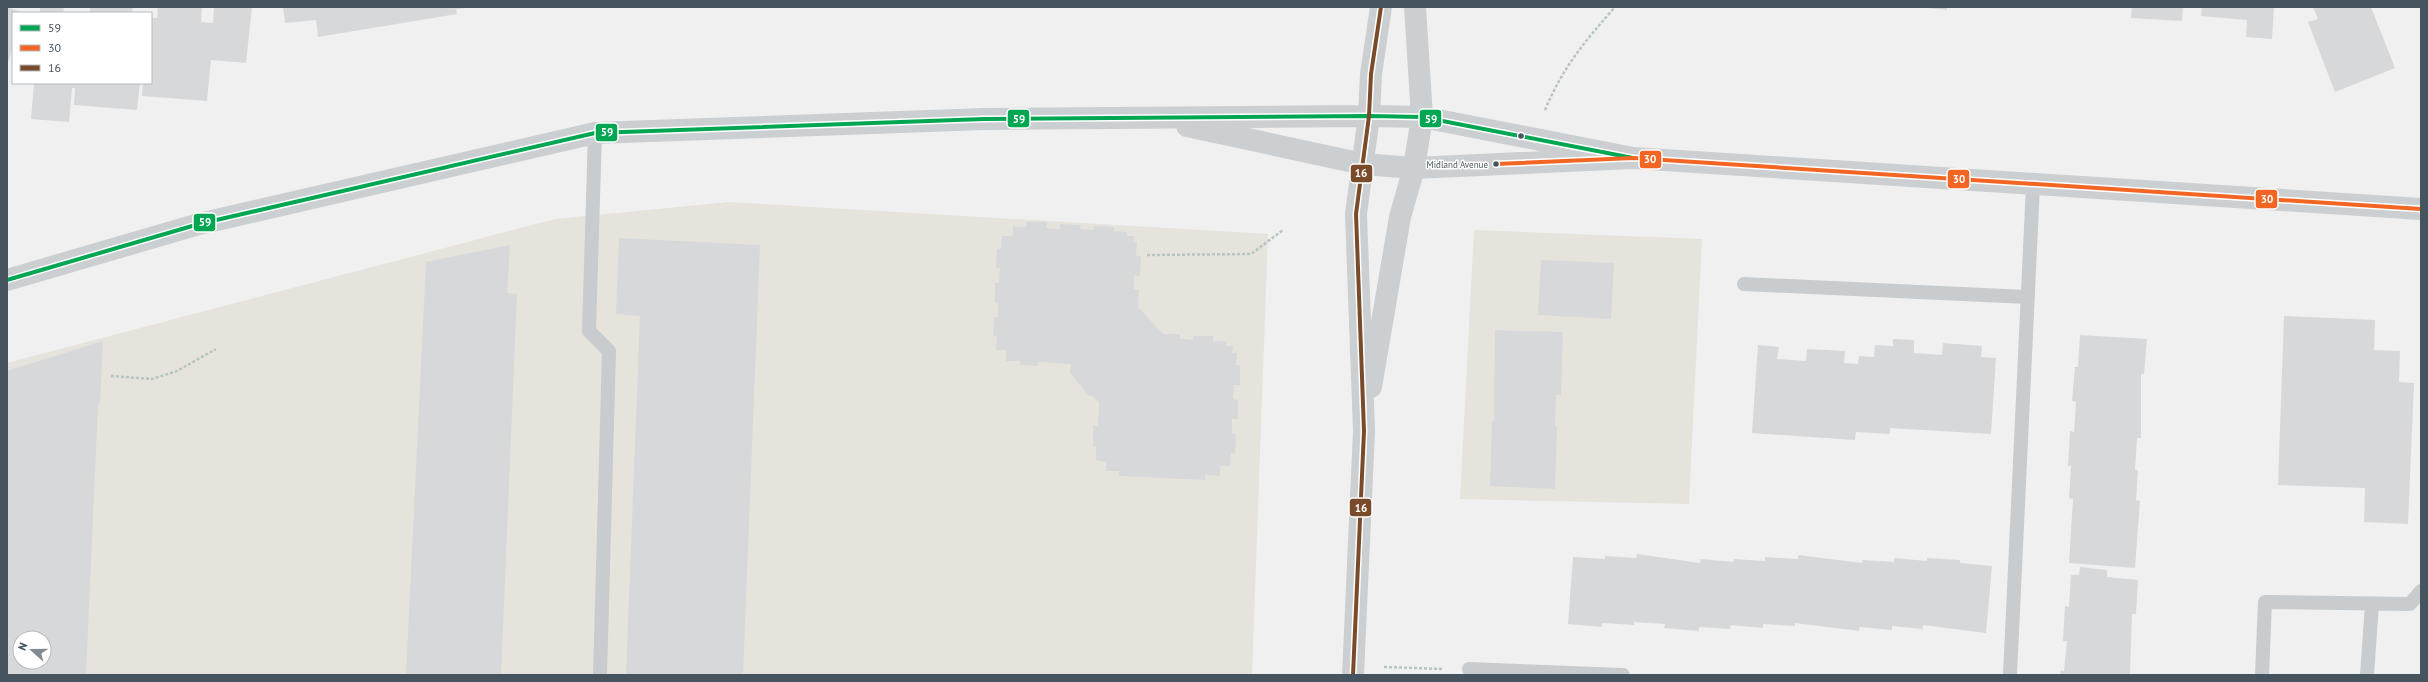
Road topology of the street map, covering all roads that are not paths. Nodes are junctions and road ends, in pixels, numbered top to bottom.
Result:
1 (1381, 7) edge
2 (1415, 7) edge
3 (1369, 116) junction
4 (1422, 117) junction
5 (1147, 118) junction
6 (595, 134) junction
7 (1633, 158) junction
8 (1363, 164) junction
9 (1414, 168) junction
10 (2033, 185) junction
11 (2421, 209) edge
12 (7, 280) edge
13 (1744, 284) dead end
14 (2027, 297) junction
15 (1364, 431) junction
16 (2421, 591) edge
17 (2372, 604) junction
18 (1469, 669) road end
19 (1353, 670) edge
20 (600, 675) edge
21 (1623, 675) edge
22 (2010, 675) edge
23 (2262, 675) edge
24 (2367, 675) edge

1 - 3 main road
2 - 4 main road
3 - 4 main road
3 - 5 main road
3 - 8 main road
4 - 7 main road
4 - 9 main road
5 - 6 main road
5 - 8 main road
6 - 12 main road
6 - 20 lane
7 - 9 main road
7 - 10 main road
8 - 9 main road
8 - 15 main road
9 - 15 main road
10 - 11 main road
10 - 14 lane
13 - 14 lane
14 - 22 lane
15 - 19 main road
16 - 17 lane
17 - 23 lane
17 - 24 lane
18 - 21 lane

